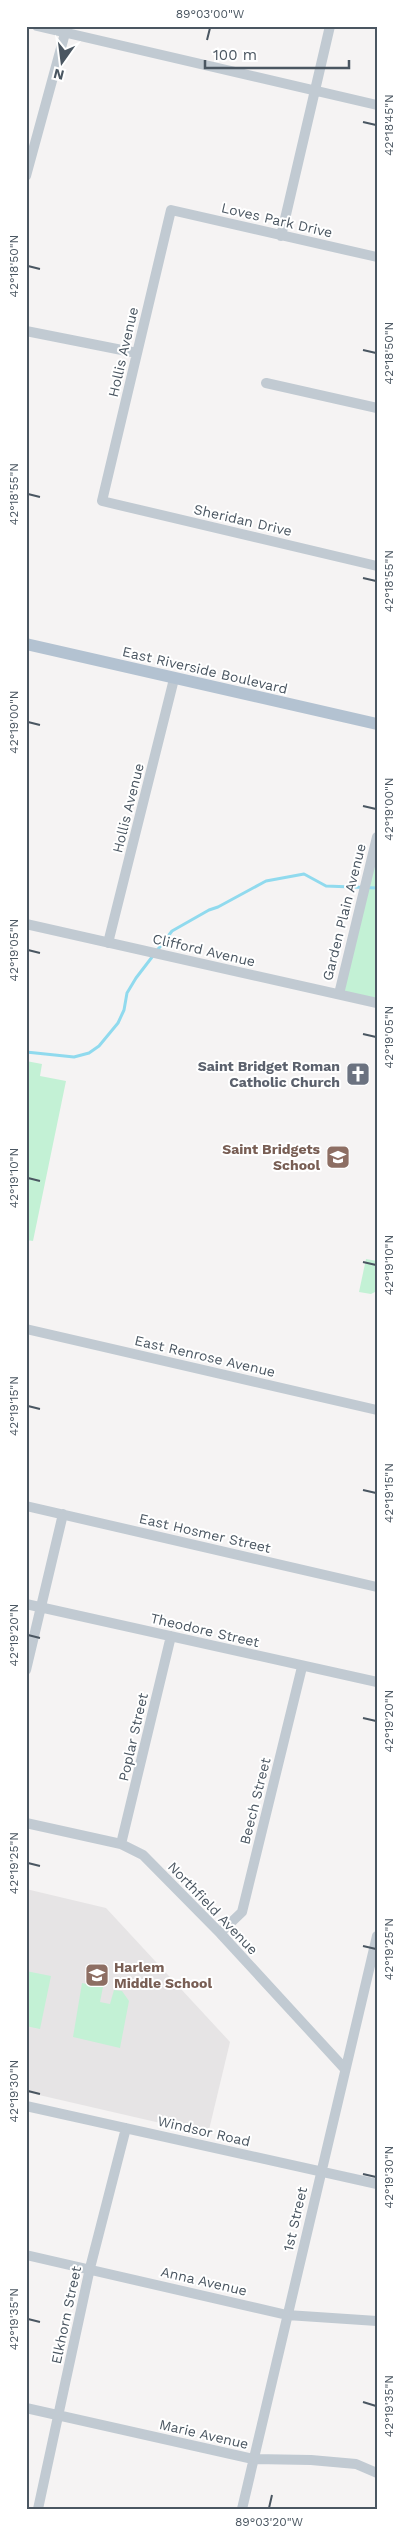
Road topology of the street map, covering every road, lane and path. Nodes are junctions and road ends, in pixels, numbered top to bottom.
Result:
1 (37, 26) edge
2 (330, 26) edge
3 (66, 30) edge
4 (315, 90) junction
5 (377, 105) edge
6 (26, 176) edge
7 (171, 210) joint
8 (281, 236) junction
9 (377, 257) edge
10 (26, 331) edge
11 (137, 353) junction
12 (266, 384) dead end
13 (377, 408) edge
14 (102, 501) joint
15 (377, 566) edge
16 (26, 644) edge
17 (174, 679) junction
18 (377, 724) edge
19 (377, 837) edge
20 (26, 924) edge
21 (108, 943) junction
22 (338, 994) junction
23 (377, 1002) edge
24 (26, 1329) edge
25 (377, 1410) edge
26 (26, 1506) edge
27 (63, 1514) junction
28 (377, 1586) edge
29 (26, 1604) edge
30 (40, 1607) junction
31 (171, 1636) junction
32 (302, 1667) junction
33 (26, 1670) edge
34 (377, 1682) edge
35 (26, 1823) edge
36 (121, 1844) junction
37 (220, 1933) junction
38 (377, 1936) edge
39 (345, 2069) junction
40 (26, 2106) edge
41 (126, 2128) junction
42 (321, 2171) junction
43 (377, 2184) edge
44 (26, 2255) edge
45 (90, 2268) junction
46 (287, 2315) junction
47 (377, 2321) edge
48 (26, 2408) edge
49 (58, 2415) junction
50 (253, 2459) junction
51 (377, 2473) edge
52 (38, 2509) edge
53 (242, 2509) edge

1 - 3 street
2 - 4 street
3 - 4 street
3 - 6 street
4 - 5 street
4 - 8 street
7 - 8 street, Loves Park Drive
7 - 11 street, Hollis Avenue
8 - 9 street, Loves Park Drive
10 - 11 street
11 - 14 street, Hollis Avenue
12 - 13 street
14 - 15 street, Sheridan Drive
16 - 17 main road, East Riverside Boulevard
17 - 18 main road, East Riverside Boulevard
17 - 21 street, Hollis Avenue
19 - 22 street, Garden Plain Avenue
20 - 21 street, Clifford Avenue
21 - 22 street, Clifford Avenue
22 - 23 street, Clifford Avenue
24 - 25 street, East Renrose Avenue
26 - 27 street, East Hosmer Street
27 - 28 street, East Hosmer Street
27 - 30 street
29 - 30 street, Theodore Street
30 - 31 street, Theodore Street
30 - 33 street
31 - 32 street, Theodore Street
31 - 36 street, Poplar Street
32 - 34 street, Theodore Street
32 - 37 street, Beech Street
35 - 36 street, Northfield Avenue
36 - 37 street, Northfield Avenue
37 - 39 street, Northfield Avenue
38 - 39 street, 1st Street
39 - 42 street, 1st Street
40 - 41 street, Windsor Road
41 - 42 street, Windsor Road
41 - 45 street, Elkhorn Street
42 - 43 street, Windsor Road
42 - 46 street, 1st Street
44 - 45 street, Anna Avenue
45 - 46 street, Anna Avenue
45 - 49 street, Elkhorn Street
46 - 47 street, Anna Avenue
46 - 50 street, 1st Street
48 - 49 street, Marie Avenue
49 - 50 street, Marie Avenue
49 - 52 street, Elkhorn Street
50 - 51 street, Marie Avenue
50 - 53 street, 1st Street

